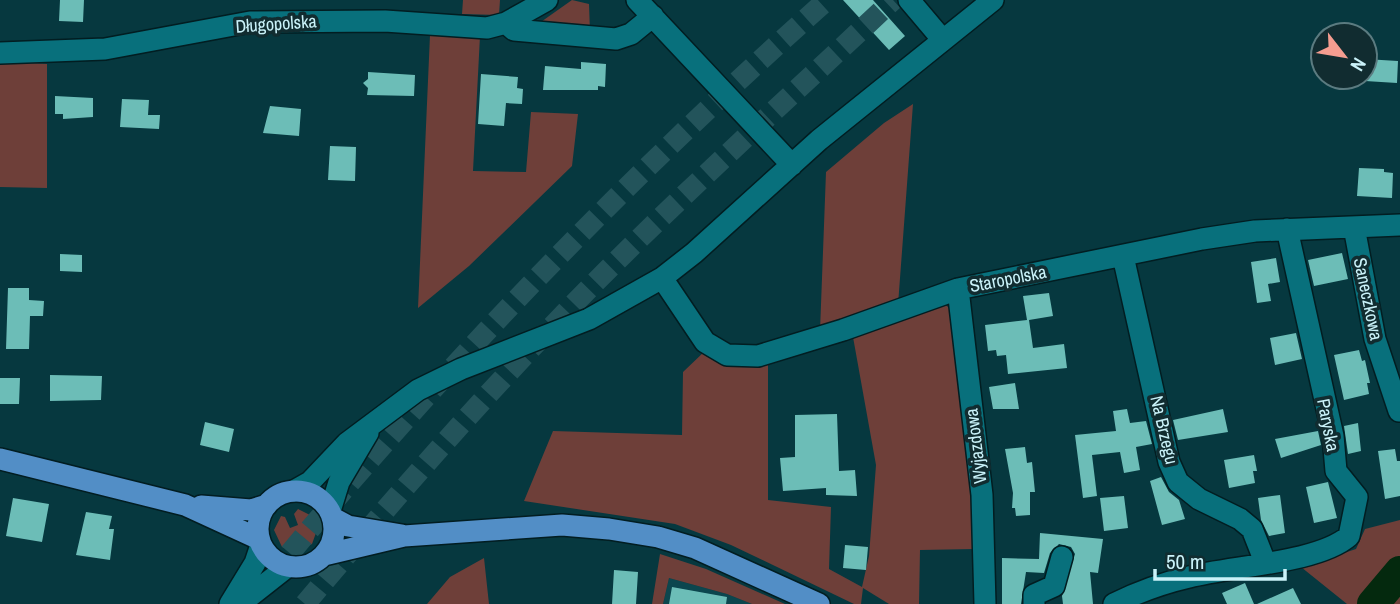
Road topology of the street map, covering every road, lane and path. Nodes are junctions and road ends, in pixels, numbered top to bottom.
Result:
1 (547, 0) edge
2 (638, 0) edge
3 (909, 0) edge
4 (993, 0) edge
5 (653, 16) junction
6 (506, 23) junction
7 (942, 38) junction
8 (0, 52) edge
9 (792, 165) junction
10 (1400, 225) edge
11 (1354, 227) junction
12 (1287, 229) junction
13 (1123, 256) junction
14 (662, 278) junction
15 (958, 289) junction
16 (1399, 411) edge
17 (374, 422) junction
18 (0, 459) edge
19 (294, 491) junction
20 (185, 505) junction
21 (267, 505) junction
22 (331, 514) junction
23 (404, 536) junction
24 (260, 542) junction
25 (324, 555) junction
26 (1062, 556) dead end
27 (1265, 562) junction
28 (287, 567) junction
29 (230, 604) edge
30 (240, 604) edge
31 (819, 604) edge
32 (985, 604) edge
33 (1034, 604) edge
34 (1114, 604) edge

1 - 6 street, Długopolska
2 - 5 street
3 - 7 street
4 - 7 street
5 - 6 street
5 - 9 street
6 - 8 street, Długopolska
7 - 9 street
9 - 14 street
10 - 11 street, Staropolska
11 - 12 street, Staropolska
11 - 16 street, Saneczkowa
12 - 13 street, Staropolska
12 - 27 street, Paryska
13 - 15 street, Staropolska
13 - 27 street, Na Brzegu
14 - 15 street, Staropolska
14 - 17 street
15 - 32 street, Wyjazdowa
17 - 19 street
17 - 22 street
18 - 20 main road
19 - 21 main road
19 - 22 main road
20 - 21 main road
20 - 24 main road
21 - 24 main road
22 - 23 main road
22 - 25 main road
23 - 25 main road
23 - 31 main road
24 - 28 main road
24 - 29 street
25 - 28 main road
26 - 33 street
27 - 34 street, Paryska
28 - 30 street

